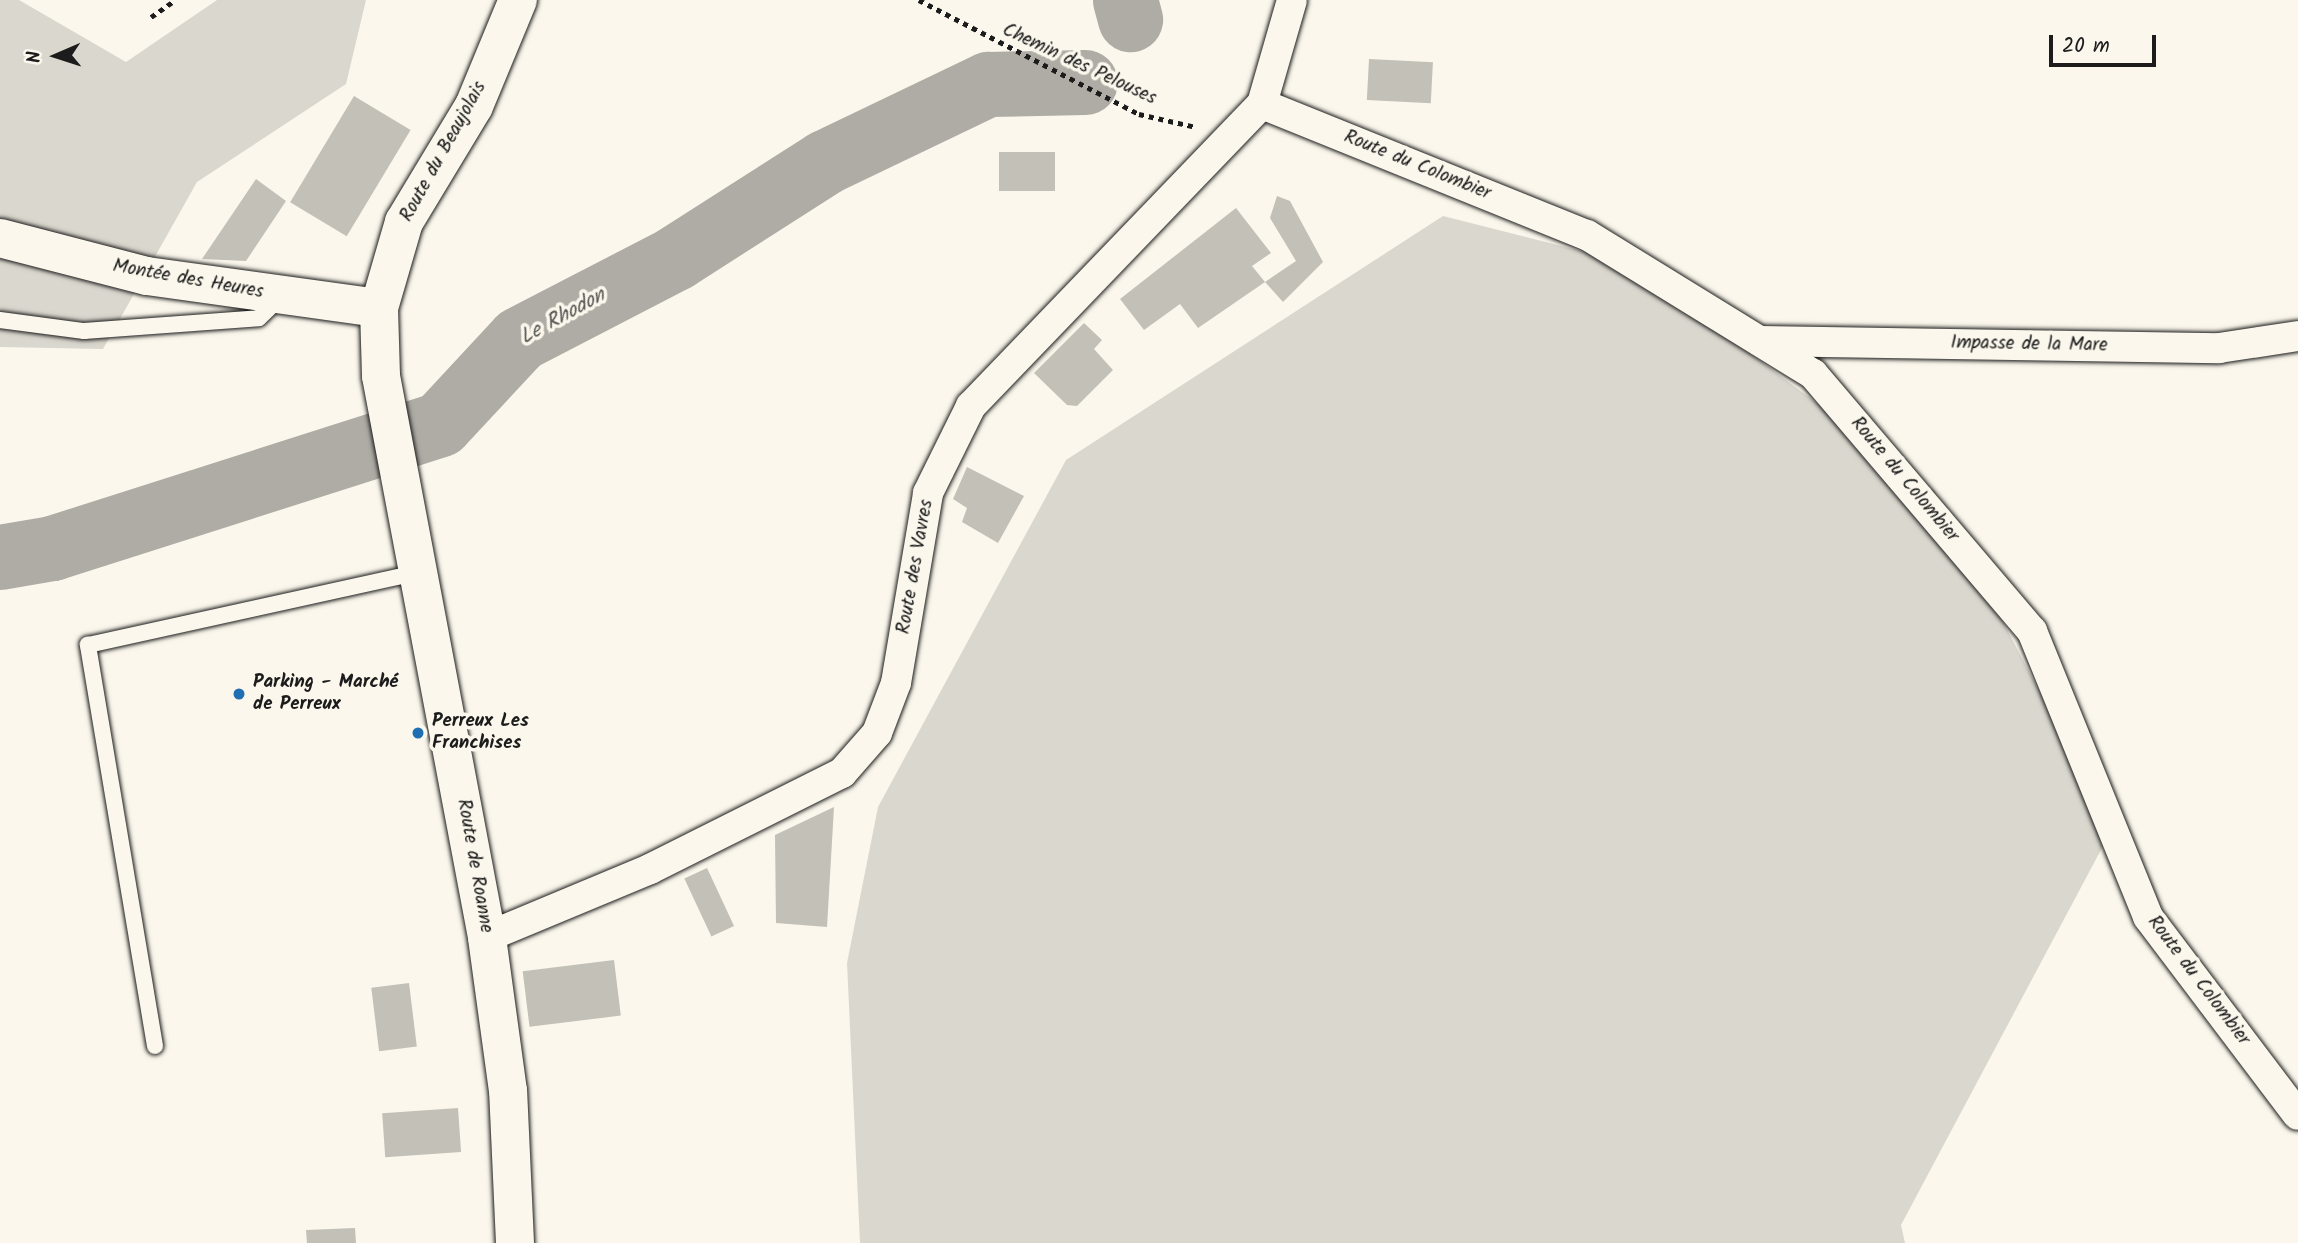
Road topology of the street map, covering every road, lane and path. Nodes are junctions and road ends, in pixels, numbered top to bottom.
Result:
1 (175, 0) edge
2 (518, 0) edge
3 (919, 0) edge
4 (1292, 0) edge
5 (151, 17) dead end
6 (1262, 104) junction
7 (1236, 136) junction
8 (0, 238) edge
9 (282, 297) junction
10 (379, 308) junction
11 (0, 320) edge
12 (2298, 336) edge
13 (1759, 341) junction
14 (381, 376) joint
15 (419, 572) junction
16 (487, 937) junction
17 (155, 1046) dead end
18 (2298, 1115) edge
19 (515, 1243) edge

1 - 5 path
2 - 10 main road, Route du Beaujolais
3 - 7 path, Chemin des Pelouses
4 - 6 street, Route des Vavres
6 - 7 street, Route des Vavres
6 - 13 street, Route du Colombier
7 - 16 street, Route des Vavres
8 - 9 main road, Montée des Heures
9 - 10 main road, Montée des Heures
9 - 11 lane
10 - 14 main road, Route du Beaujolais
12 - 13 street, Impasse de la Mare
13 - 18 street, Route du Colombier
14 - 15 main road, Route de Roanne
15 - 16 main road, Route de Roanne
15 - 17 lane
16 - 19 main road, Route de Roanne

